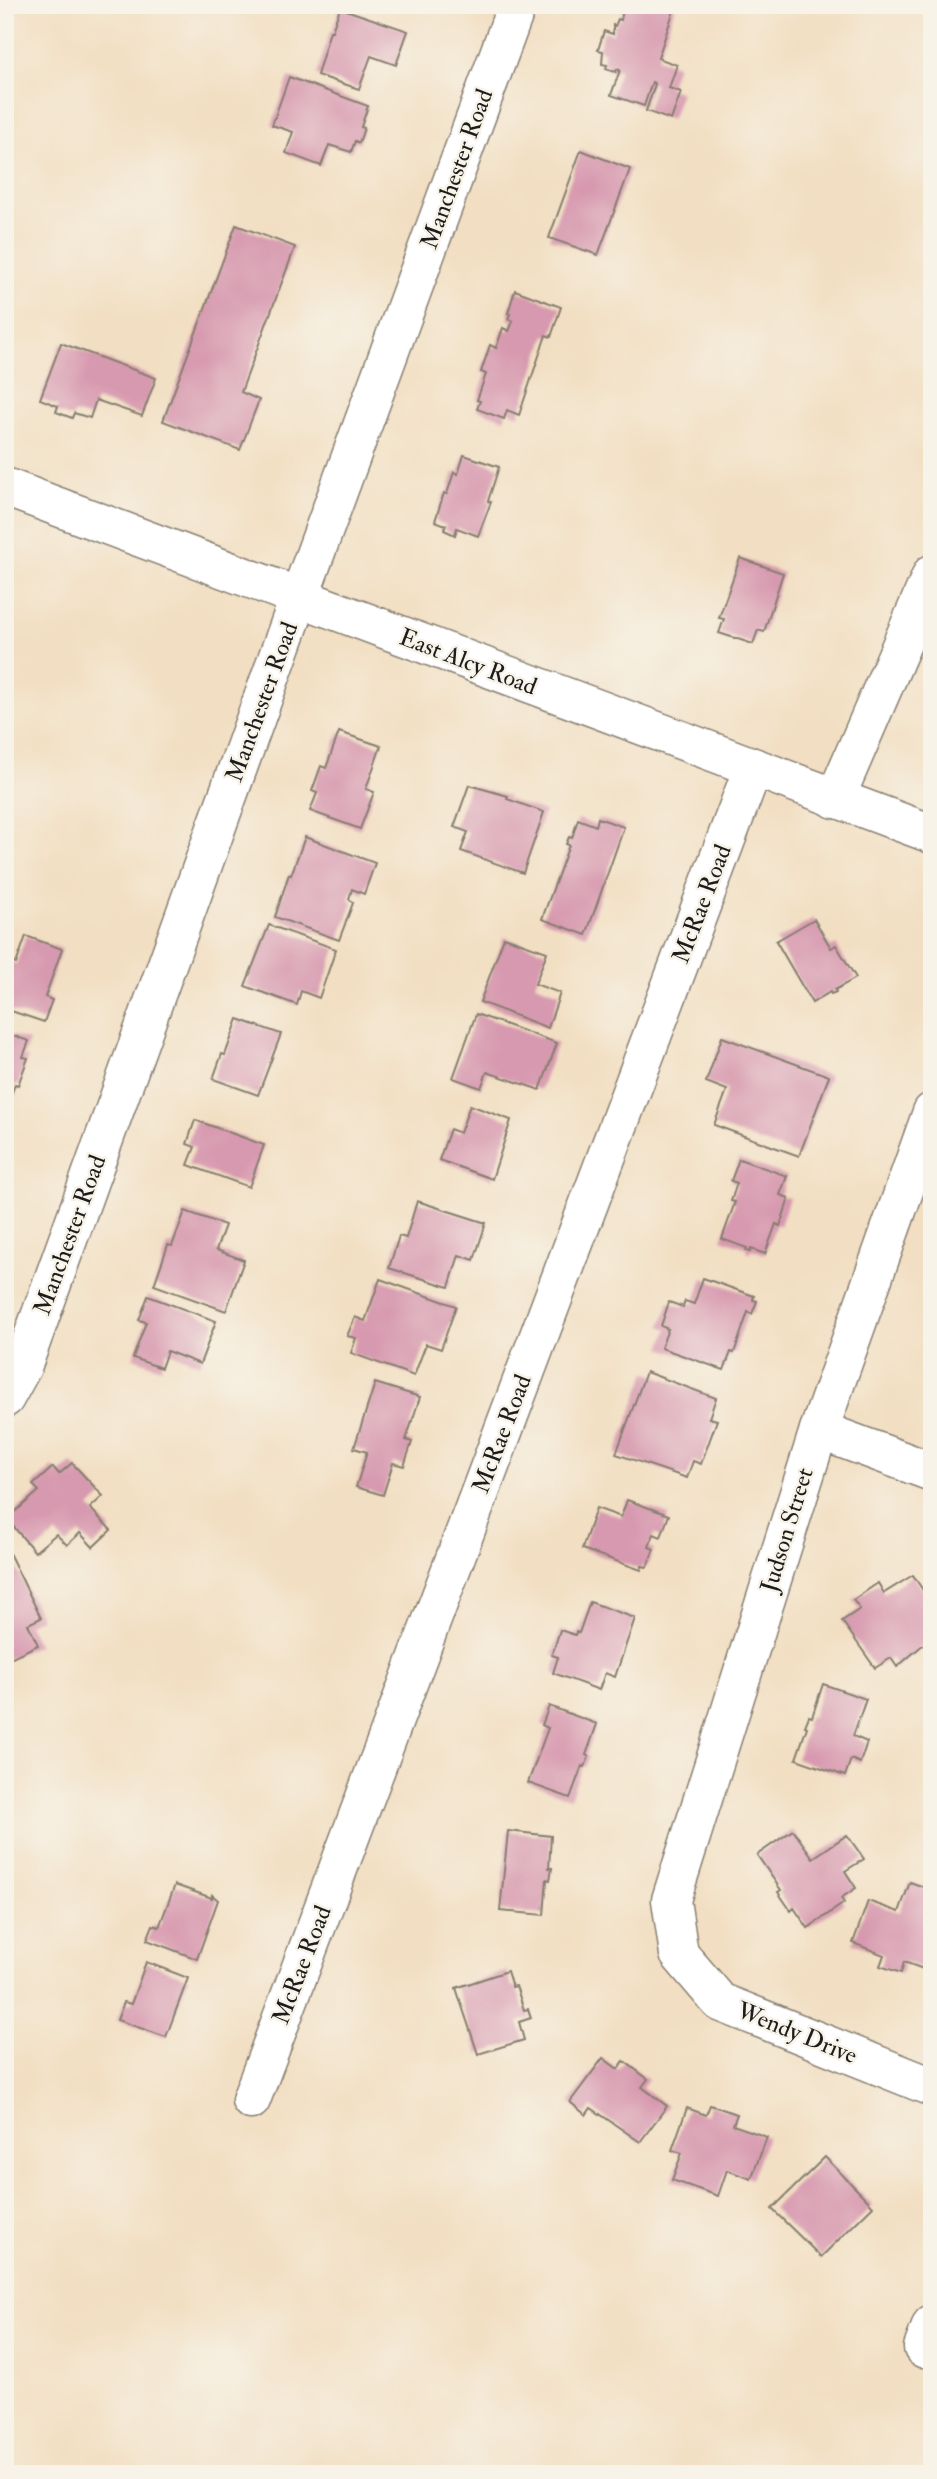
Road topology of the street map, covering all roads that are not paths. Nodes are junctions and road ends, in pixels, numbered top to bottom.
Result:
1 (517, 5) edge
2 (5, 487) edge
3 (932, 574) edge
4 (299, 598) junction
5 (753, 768) junction
6 (835, 799) junction
7 (932, 834) edge
8 (932, 1112) edge
9 (5, 1398) edge
10 (819, 1430) junction
11 (932, 1472) edge
12 (679, 1954) joint
13 (932, 2087) edge
14 (251, 2100) dead end

1 - 4 street, Manchester Road
2 - 4 street, East Alcy Road
3 - 6 street
4 - 5 street, East Alcy Road
4 - 9 street, Manchester Road
5 - 6 street, East Alcy Road
5 - 14 street, McRae Road
6 - 7 street, East Alcy Road
8 - 10 street, Judson Street
10 - 11 street
10 - 12 street, Judson Street
12 - 13 street, Wendy Drive

